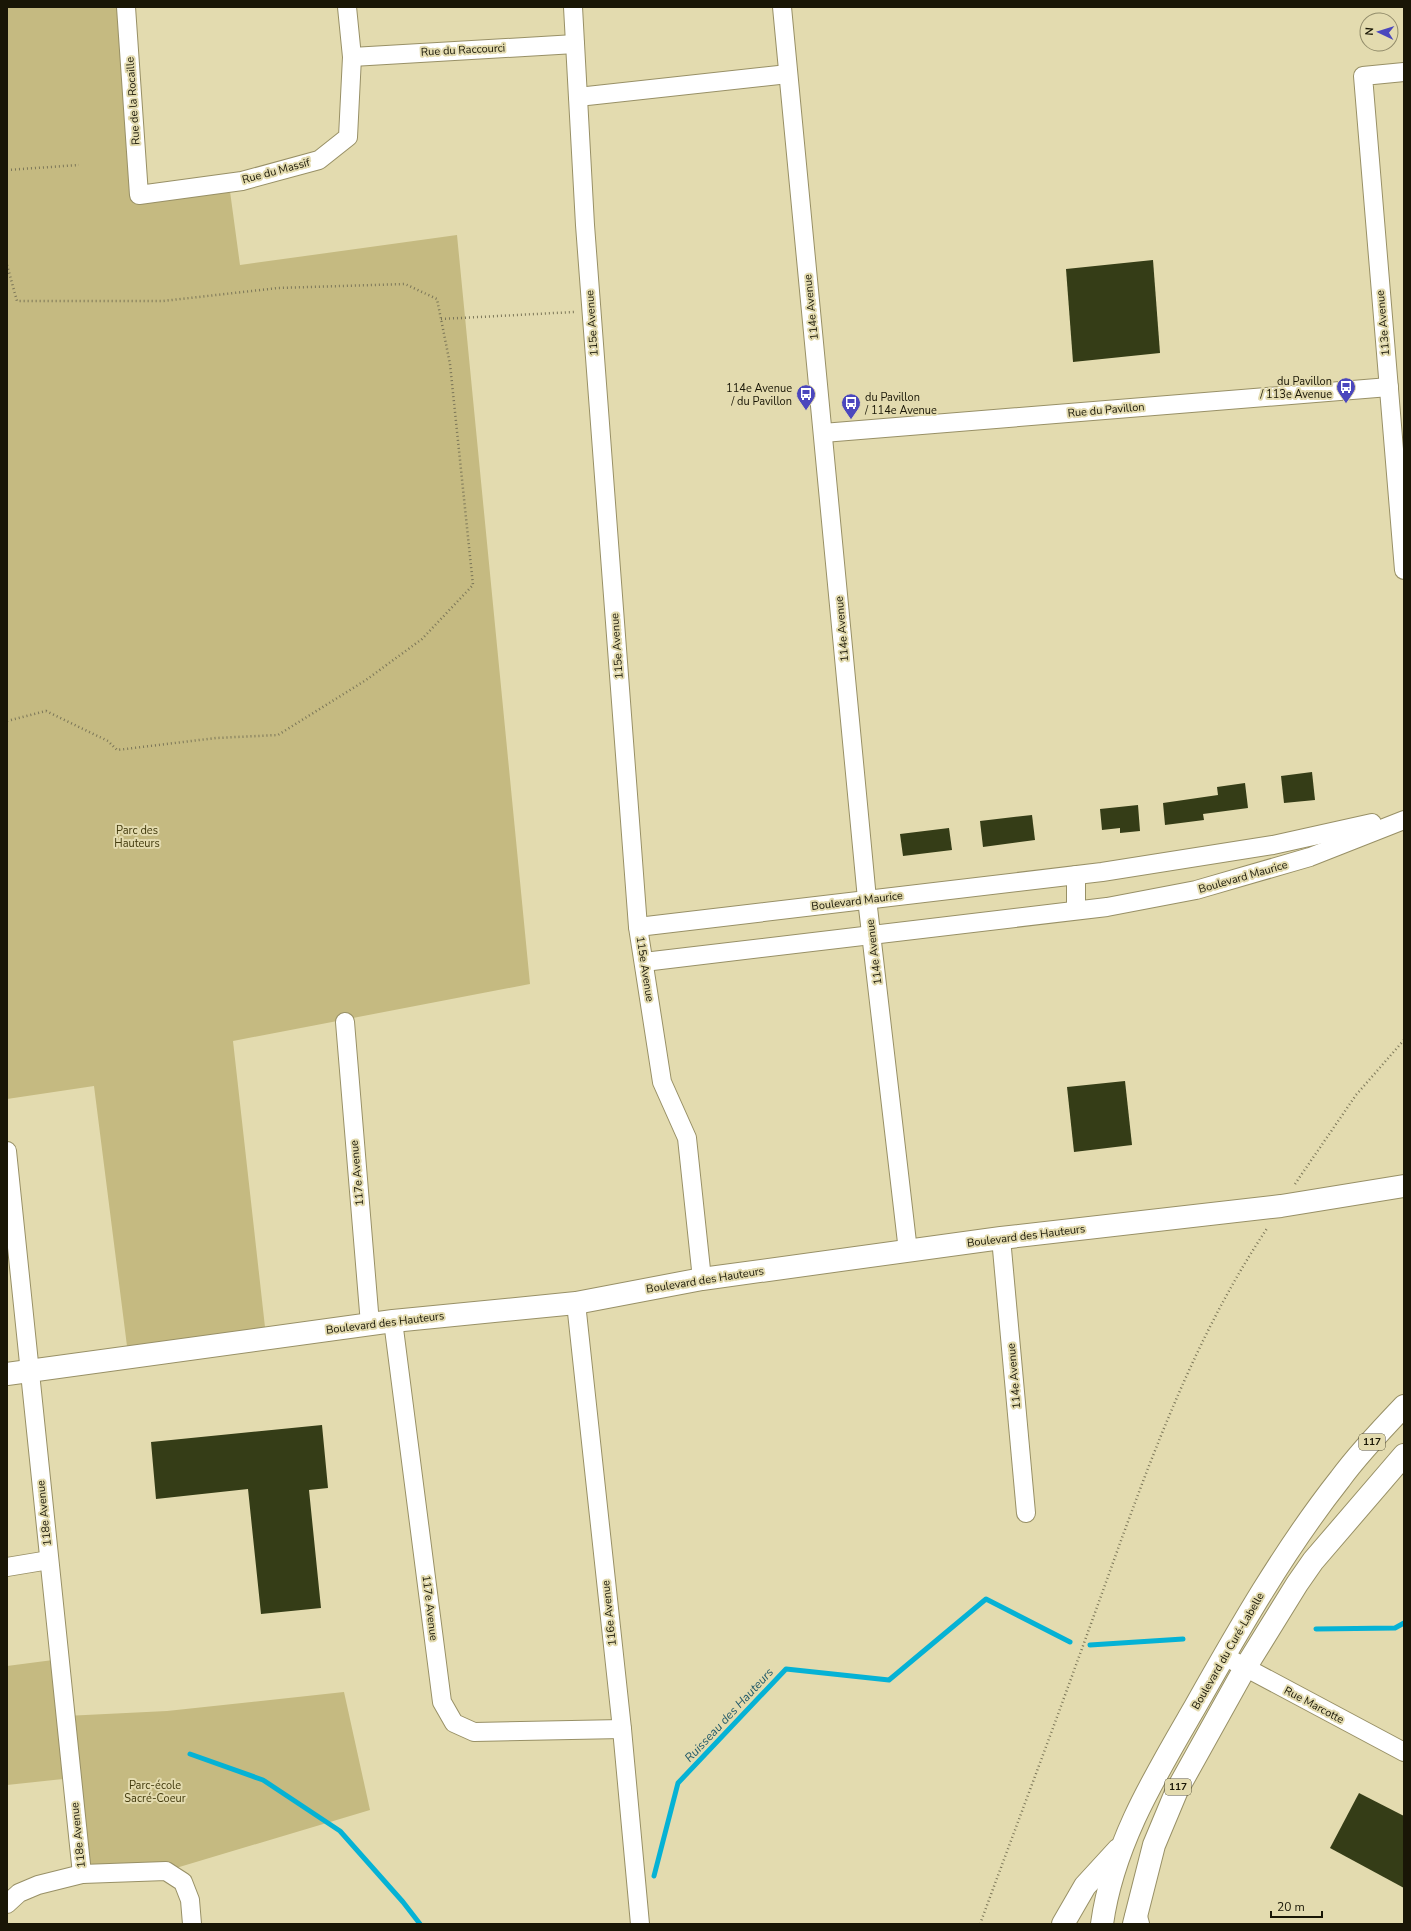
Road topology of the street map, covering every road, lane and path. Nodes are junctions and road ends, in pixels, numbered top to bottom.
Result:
1 (126, 7) edge
2 (348, 7) edge
3 (572, 7) edge
4 (782, 7) edge
5 (575, 44) junction
6 (352, 57) junction
7 (1404, 72) edge
8 (788, 74) junction
9 (578, 97) junction
10 (79, 165) dead end
11 (7, 170) edge
12 (139, 195) joint
13 (7, 265) edge
14 (591, 311) junction
15 (441, 318) junction
16 (1389, 387) junction
17 (823, 433) junction
18 (1404, 570) edge
19 (7, 721) edge
20 (1404, 816) edge
21 (1404, 820) edge
22 (1076, 875) junction
23 (868, 899) junction
24 (1076, 910) junction
25 (638, 927) junction
26 (872, 936) junction
27 (644, 962) junction
28 (345, 1022) dead end
29 (1404, 1040) edge
30 (7, 1151) edge
31 (8, 1178) edge
32 (1294, 1186) dead end
33 (1404, 1186) edge
34 (1272, 1221) dead end
35 (1001, 1238) junction
36 (908, 1251) junction
37 (702, 1279) junction
38 (576, 1302) junction
39 (393, 1321) junction
40 (370, 1324) junction
41 (29, 1371) junction
42 (7, 1374) edge
43 (1404, 1406) edge
44 (1404, 1455) edge
45 (1026, 1513) dead end
46 (49, 1560) junction
47 (7, 1567) edge
48 (1224, 1656) junction
49 (1245, 1668) junction
50 (622, 1729) junction
51 (1404, 1752) edge
52 (1123, 1845) junction
53 (82, 1874) junction
54 (7, 1904) edge
55 (1136, 1922) edge
56 (192, 1924) edge
57 (640, 1924) edge
58 (980, 1924) edge
59 (1063, 1924) edge
60 (1102, 1924) edge

1 - 12 street, Rue de la Rocaille
2 - 6 street, Rue du Massif
3 - 5 street, 115e Avenue
4 - 8 street, 114e Avenue
5 - 6 street, Rue du Raccourci
5 - 9 street, 115e Avenue
6 - 12 street, Rue du Massif
7 - 16 street, 113e Avenue
8 - 9 street
8 - 17 street, 114e Avenue
9 - 14 street, 115e Avenue
10 - 11 path
13 - 15 path
14 - 15 path
14 - 25 street, 115e Avenue
15 - 19 path
16 - 17 street, Rue du Pavillon
16 - 18 street, 113e Avenue
17 - 23 street, 114e Avenue
20 - 22 street, Boulevard Maurice
21 - 24 street, Boulevard Maurice
22 - 23 street, Boulevard Maurice
22 - 24 street
23 - 25 street, Boulevard Maurice
23 - 26 street, 114e Avenue
24 - 26 street, Boulevard Maurice
25 - 27 street, 115e Avenue
26 - 27 street, Boulevard Maurice
26 - 36 street, 114e Avenue
27 - 37 street, 115e Avenue
28 - 40 street, 117e Avenue
29 - 32 path
30 - 31 street, 118e Avenue
31 - 41 street, 118e Avenue
33 - 35 main road, Boulevard des Hauteurs
34 - 58 path
35 - 36 main road, Boulevard des Hauteurs
35 - 45 street, 114e Avenue
36 - 37 main road, Boulevard des Hauteurs
37 - 38 main road, Boulevard des Hauteurs
38 - 39 main road, Boulevard des Hauteurs
38 - 50 street, 116e Avenue
39 - 40 main road, Boulevard des Hauteurs
39 - 50 street, 117e Avenue
40 - 41 main road, Boulevard des Hauteurs
41 - 42 main road, Boulevard des Hauteurs
41 - 46 street, 118e Avenue
43 - 48 main road, Boulevard du Curé-Labelle / 117
44 - 49 main road, 117
46 - 47 street
46 - 53 street, 118e Avenue
48 - 49 street, Rue Marcotte
48 - 52 main road, Boulevard du Curé-Labelle / 117
49 - 51 street, Rue Marcotte
49 - 55 main road, 117
50 - 57 street, 116e Avenue
52 - 59 main road
52 - 60 main road, Boulevard du Curé-Labelle
53 - 54 street
53 - 56 street

